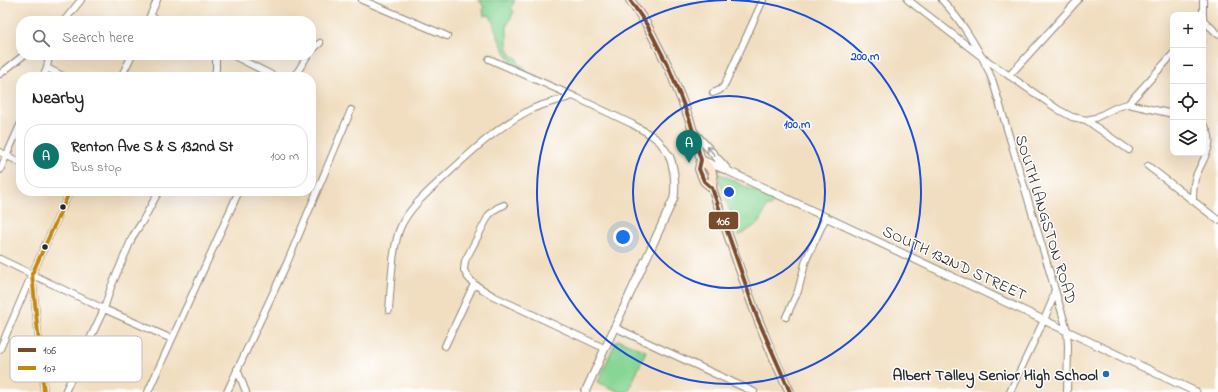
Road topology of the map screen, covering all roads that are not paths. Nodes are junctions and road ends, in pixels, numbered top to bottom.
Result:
1 (81, 0) edge
2 (157, 0) edge
3 (362, 0) edge
4 (630, 0) edge
5 (763, 0) edge
6 (908, 0) edge
7 (1078, 0) edge
8 (1203, 0) edge
9 (945, 1) edge
10 (1203, 12) edge
11 (68, 16) edge
12 (150, 16) edge
13 (1206, 23) edge
14 (1218, 34) edge
15 (447, 36) dead end
16 (320, 43) dead end
17 (316, 47) edge
18 (982, 57) junction
19 (1170, 57) edge
20 (489, 59) dead end
21 (18, 60) edge
22 (48, 60) edge
23 (130, 60) edge
24 (216, 60) edge
25 (242, 60) edge
26 (305, 60) edge
27 (47, 68) junction
28 (45, 72) edge
29 (55, 72) edge
30 (124, 72) edge
31 (215, 72) edge
32 (266, 72) edge
33 (297, 72) edge
34 (0, 74) edge
35 (1009, 76) junction
36 (713, 93) dead end
37 (573, 96) junction
38 (1128, 104) junction
39 (351, 110) dead end
40 (1170, 113) edge
41 (1086, 120) junction
42 (1206, 128) edge
43 (693, 131) junction
44 (16, 132) edge
45 (1129, 150) dead end
46 (3, 154) edge
47 (669, 155) joint
48 (16, 160) edge
49 (701, 160) junction
50 (1148, 166) dead end
51 (0, 170) edge
52 (729, 171) junction
53 (316, 194) edge
54 (68, 196) edge
55 (156, 196) edge
56 (237, 196) edge
57 (315, 196) edge
58 (1193, 201) junction
59 (504, 205) dead end
60 (826, 217) junction
61 (1218, 220) edge
62 (0, 259) edge
63 (32, 274) junction
64 (474, 284) junction
65 (1055, 290) junction
66 (104, 309) junction
67 (389, 310) dead end
68 (786, 317) dead end
69 (1044, 320) junction
70 (614, 327) junction
71 (1067, 330) junction
72 (38, 336) edge
73 (91, 336) edge
74 (172, 339) junction
75 (445, 346) dead end
76 (604, 348) junction
77 (0, 349) edge
78 (237, 369) junction
79 (43, 382) edge
80 (70, 382) edge
81 (44, 392) edge
82 (65, 392) edge
83 (148, 392) edge
84 (227, 392) edge
85 (246, 392) edge
86 (585, 392) edge
87 (754, 392) edge
88 (790, 392) edge
89 (1010, 392) edge
90 (1067, 392) edge
91 (1196, 392) edge

1 - 11 street
2 - 12 street
3 - 15 street
4 - 43 main road
5 - 36 street
6 - 18 street
7 - 35 street
8 - 10 street
9 - 18 street
13 - 14 street
16 - 17 street
18 - 35 street
18 - 65 street, SOUTH LANGSTON ROAD
19 - 38 street
20 - 37 street
21 - 34 street
22 - 27 street
23 - 30 street
24 - 31 street
25 - 32 street
26 - 33 street
27 - 28 street
27 - 29 street
35 - 41 street
37 - 47 street
37 - 67 street
38 - 40 street
38 - 41 street
39 - 53 street
41 - 45 street
42 - 58 street
43 - 49 main road
52 -> 43 street
44 - 46 street
46 - 48 street
46 - 51 street
47 - 70 street
49 - 52 street, SOUTH 132ND STREET
49 - 88 main road
50 - 58 street
52 - 60 street, SOUTH 132ND STREET
54 - 63 street
55 - 66 street
56 - 74 street
57 - 78 street
58 - 61 street
59 - 64 street
60 - 68 street
60 - 69 street, SOUTH 132ND STREET
62 - 63 street
63 - 66 street
63 - 72 street
63 - 77 street
64 - 75 street
64 - 76 street
65 - 69 street
65 - 71 street, SOUTH LANGSTON ROAD
66 - 73 street
66 - 74 street
69 - 71 street, SOUTH 132ND STREET
69 - 89 street
70 - 76 street
70 - 87 street
71 - 90 street, SOUTH LANGSTON ROAD
71 - 91 street, SOUTH 132ND STREET
74 - 83 street
76 - 86 street
78 - 84 street
78 - 85 street
79 - 81 street
80 - 82 street

